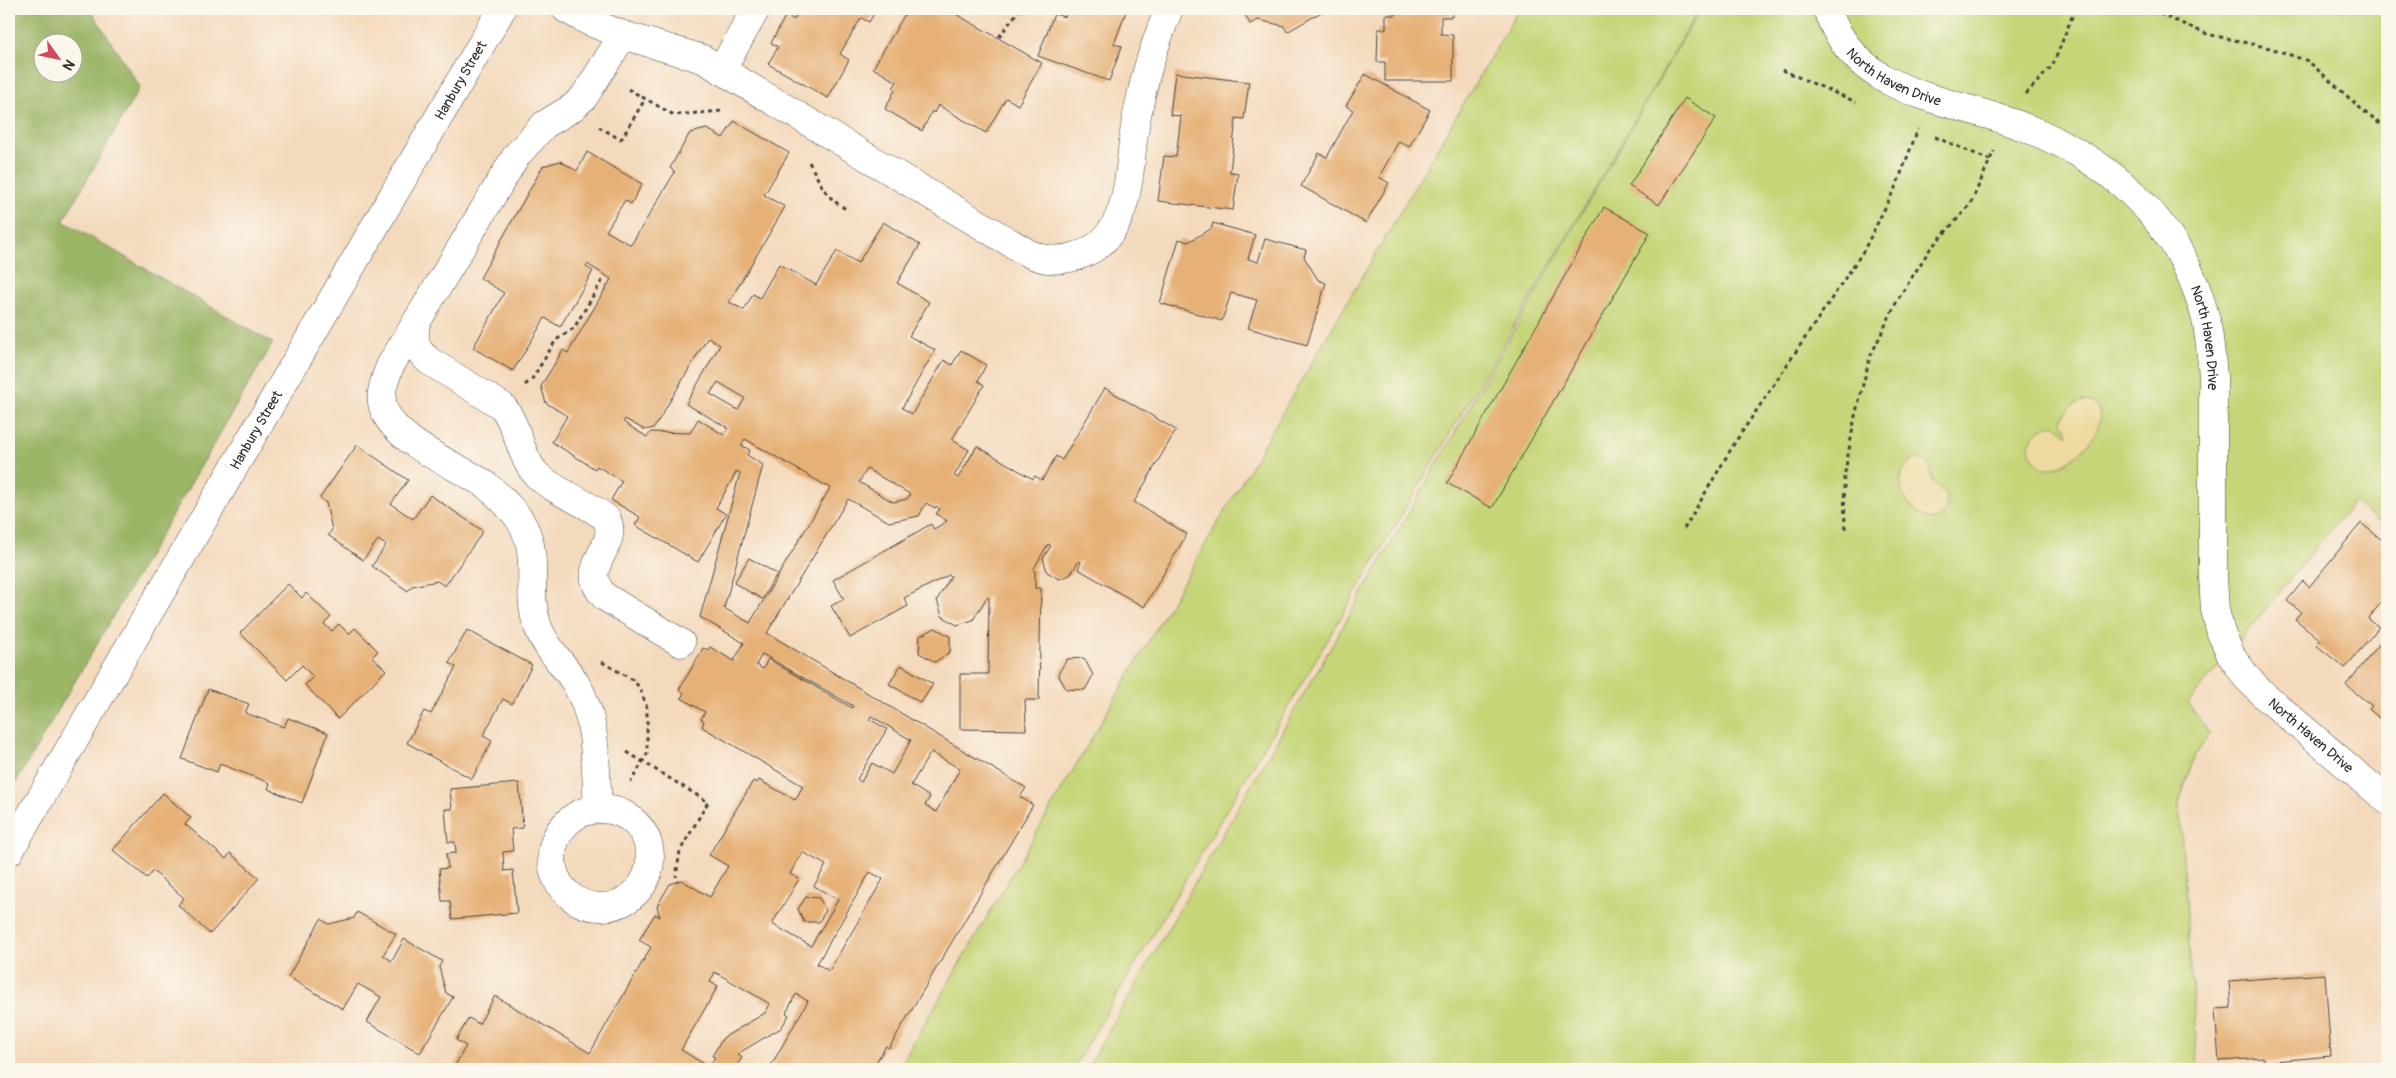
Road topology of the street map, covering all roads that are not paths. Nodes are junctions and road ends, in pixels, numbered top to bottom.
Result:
1 (502, 9) edge
2 (566, 9) edge
3 (756, 9) edge
4 (1169, 9) edge
5 (1828, 9) edge
6 (623, 35) junction
7 (722, 69) junction
8 (416, 323) junction
9 (681, 643) dead end
10 (2387, 800) edge
11 (598, 809) dead end
12 (9, 852) edge

1 - 12 street, Hanbury Street
2 - 6 street
3 - 7 street
4 - 7 street
5 - 10 street, North Haven Drive
6 - 7 street
6 - 8 street
8 - 9 street
8 - 11 street

